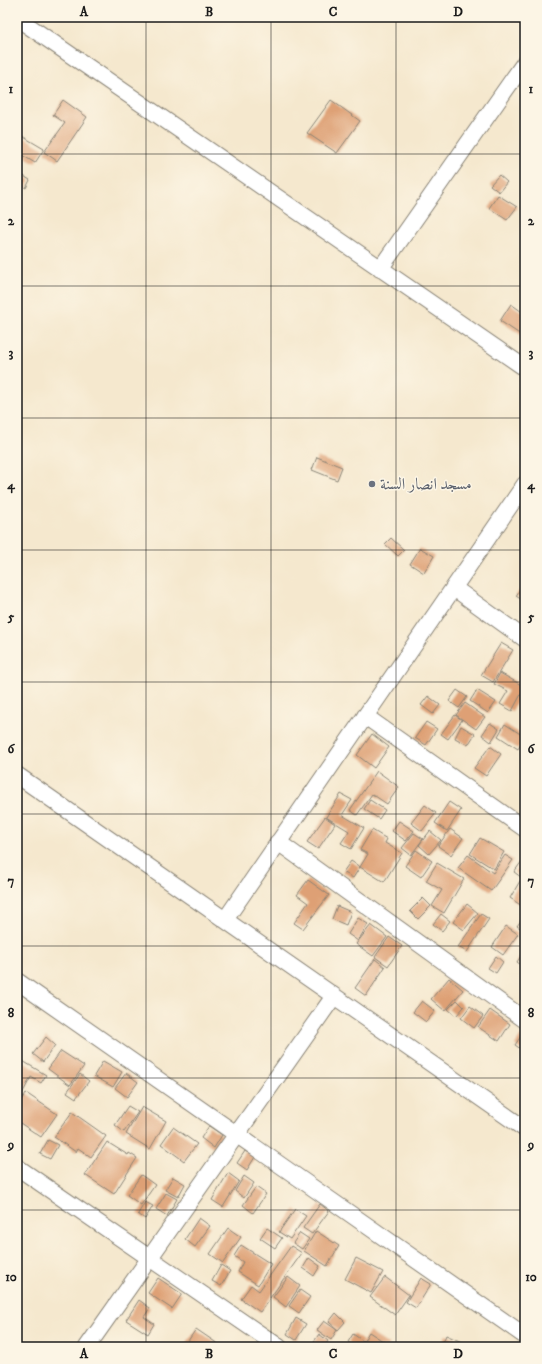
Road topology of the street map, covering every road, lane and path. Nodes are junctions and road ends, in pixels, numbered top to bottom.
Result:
1 (17, 18) edge
2 (525, 62) edge
3 (380, 268) junction
4 (525, 368) edge
5 (525, 484) edge
6 (454, 588) junction
7 (525, 639) edge
8 (365, 716) junction
9 (17, 775) edge
10 (525, 829) edge
11 (278, 842) junction
12 (225, 920) junction
13 (17, 981) edge
14 (334, 996) junction
15 (525, 1020) edge
16 (525, 1129) edge
17 (236, 1134) junction
18 (17, 1167) edge
19 (151, 1258) junction
20 (525, 1336) edge
21 (87, 1347) edge
22 (279, 1347) edge

1 - 3 street
2 - 3 street
3 - 4 street
5 - 6 street
6 - 7 street
6 - 8 street
8 - 10 street
8 - 11 street
9 - 12 street
11 - 12 street
11 - 15 street
12 - 14 street
13 - 17 street
14 - 16 street
14 - 17 street
17 - 19 street
17 - 20 street
18 - 19 street
19 - 21 street
19 - 22 street

